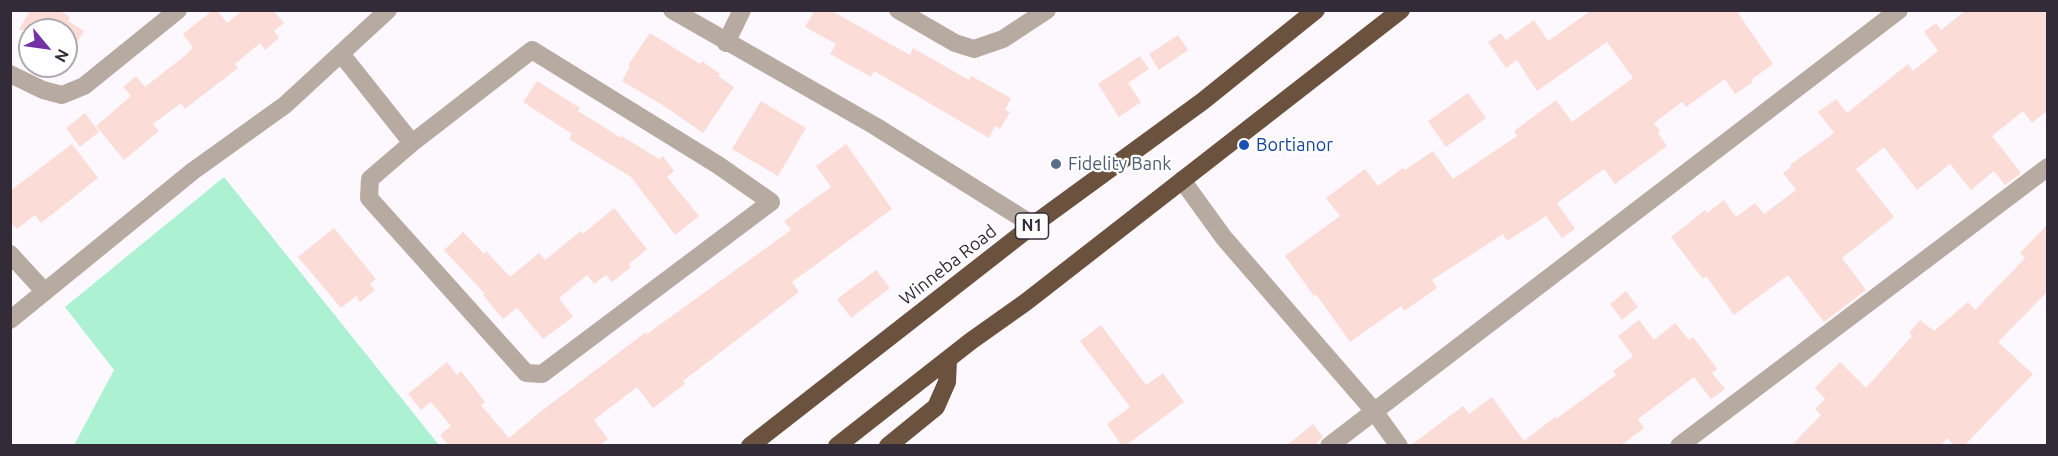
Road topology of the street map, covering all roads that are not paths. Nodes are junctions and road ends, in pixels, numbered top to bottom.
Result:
1 (178, 10) edge
2 (388, 10) edge
3 (672, 10) edge
4 (742, 10) edge
5 (898, 10) edge
6 (1047, 10) edge
7 (1316, 10) edge
8 (1401, 10) edge
9 (1899, 10) edge
10 (726, 43) junction
11 (342, 55) junction
12 (10, 74) edge
13 (412, 143) junction
14 (2048, 167) edge
15 (1182, 180) junction
16 (1034, 225) junction
17 (10, 255) edge
18 (45, 292) junction
19 (10, 320) edge
20 (948, 360) junction
21 (1374, 411) junction
22 (750, 446) edge
23 (837, 446) edge
24 (888, 446) edge
25 (1329, 446) edge
26 (1400, 446) edge
27 (1679, 446) edge

1 - 12 street
2 - 11 street
3 - 10 street
4 - 10 street
5 - 6 street
7 - 16 highway, Winneba Road / N1
8 - 15 highway
9 - 21 street
10 - 16 street
11 - 13 street
11 - 18 street
13 - 13 street
14 - 27 street
15 - 20 highway
15 - 21 street
16 - 22 highway, Winneba Road / N1
17 - 18 street
18 - 19 street
20 - 23 highway
20 - 24 highway
21 - 25 street
21 - 26 street

